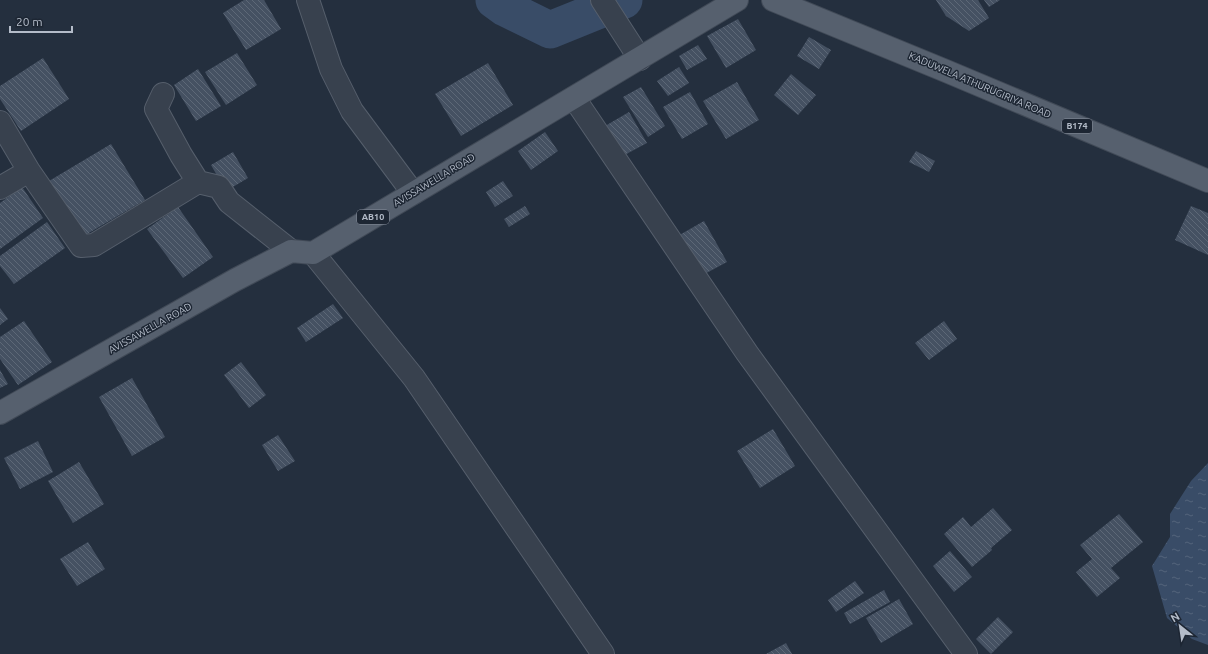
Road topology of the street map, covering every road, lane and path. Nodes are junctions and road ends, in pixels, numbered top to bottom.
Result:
1 (308, 0) edge
2 (602, 0) edge
3 (737, 0) edge
4 (773, 0) edge
5 (640, 59) junction
6 (163, 94) dead end
7 (574, 98) junction
8 (0, 122) edge
9 (29, 171) junction
10 (1208, 181) edge
11 (198, 182) junction
12 (0, 188) edge
13 (413, 193) junction
14 (290, 251) junction
15 (313, 253) junction
16 (0, 413) edge
17 (603, 654) edge
18 (966, 654) edge

1 - 13 street
2 - 5 street
3 - 5 main road, AVISSAWELLA ROAD / AB10
4 - 10 main road, KADUWELA ATHURUGIRIYA ROAD / B174
5 - 7 main road, AVISSAWELLA ROAD / AB10
6 - 11 street
7 - 13 main road, AVISSAWELLA ROAD / AB10
7 - 18 street
8 - 9 street
9 - 11 street
9 - 12 street
11 - 14 street
13 - 15 main road, AVISSAWELLA ROAD / AB10
14 - 15 main road
14 - 16 main road, AVISSAWELLA ROAD
15 - 17 street

